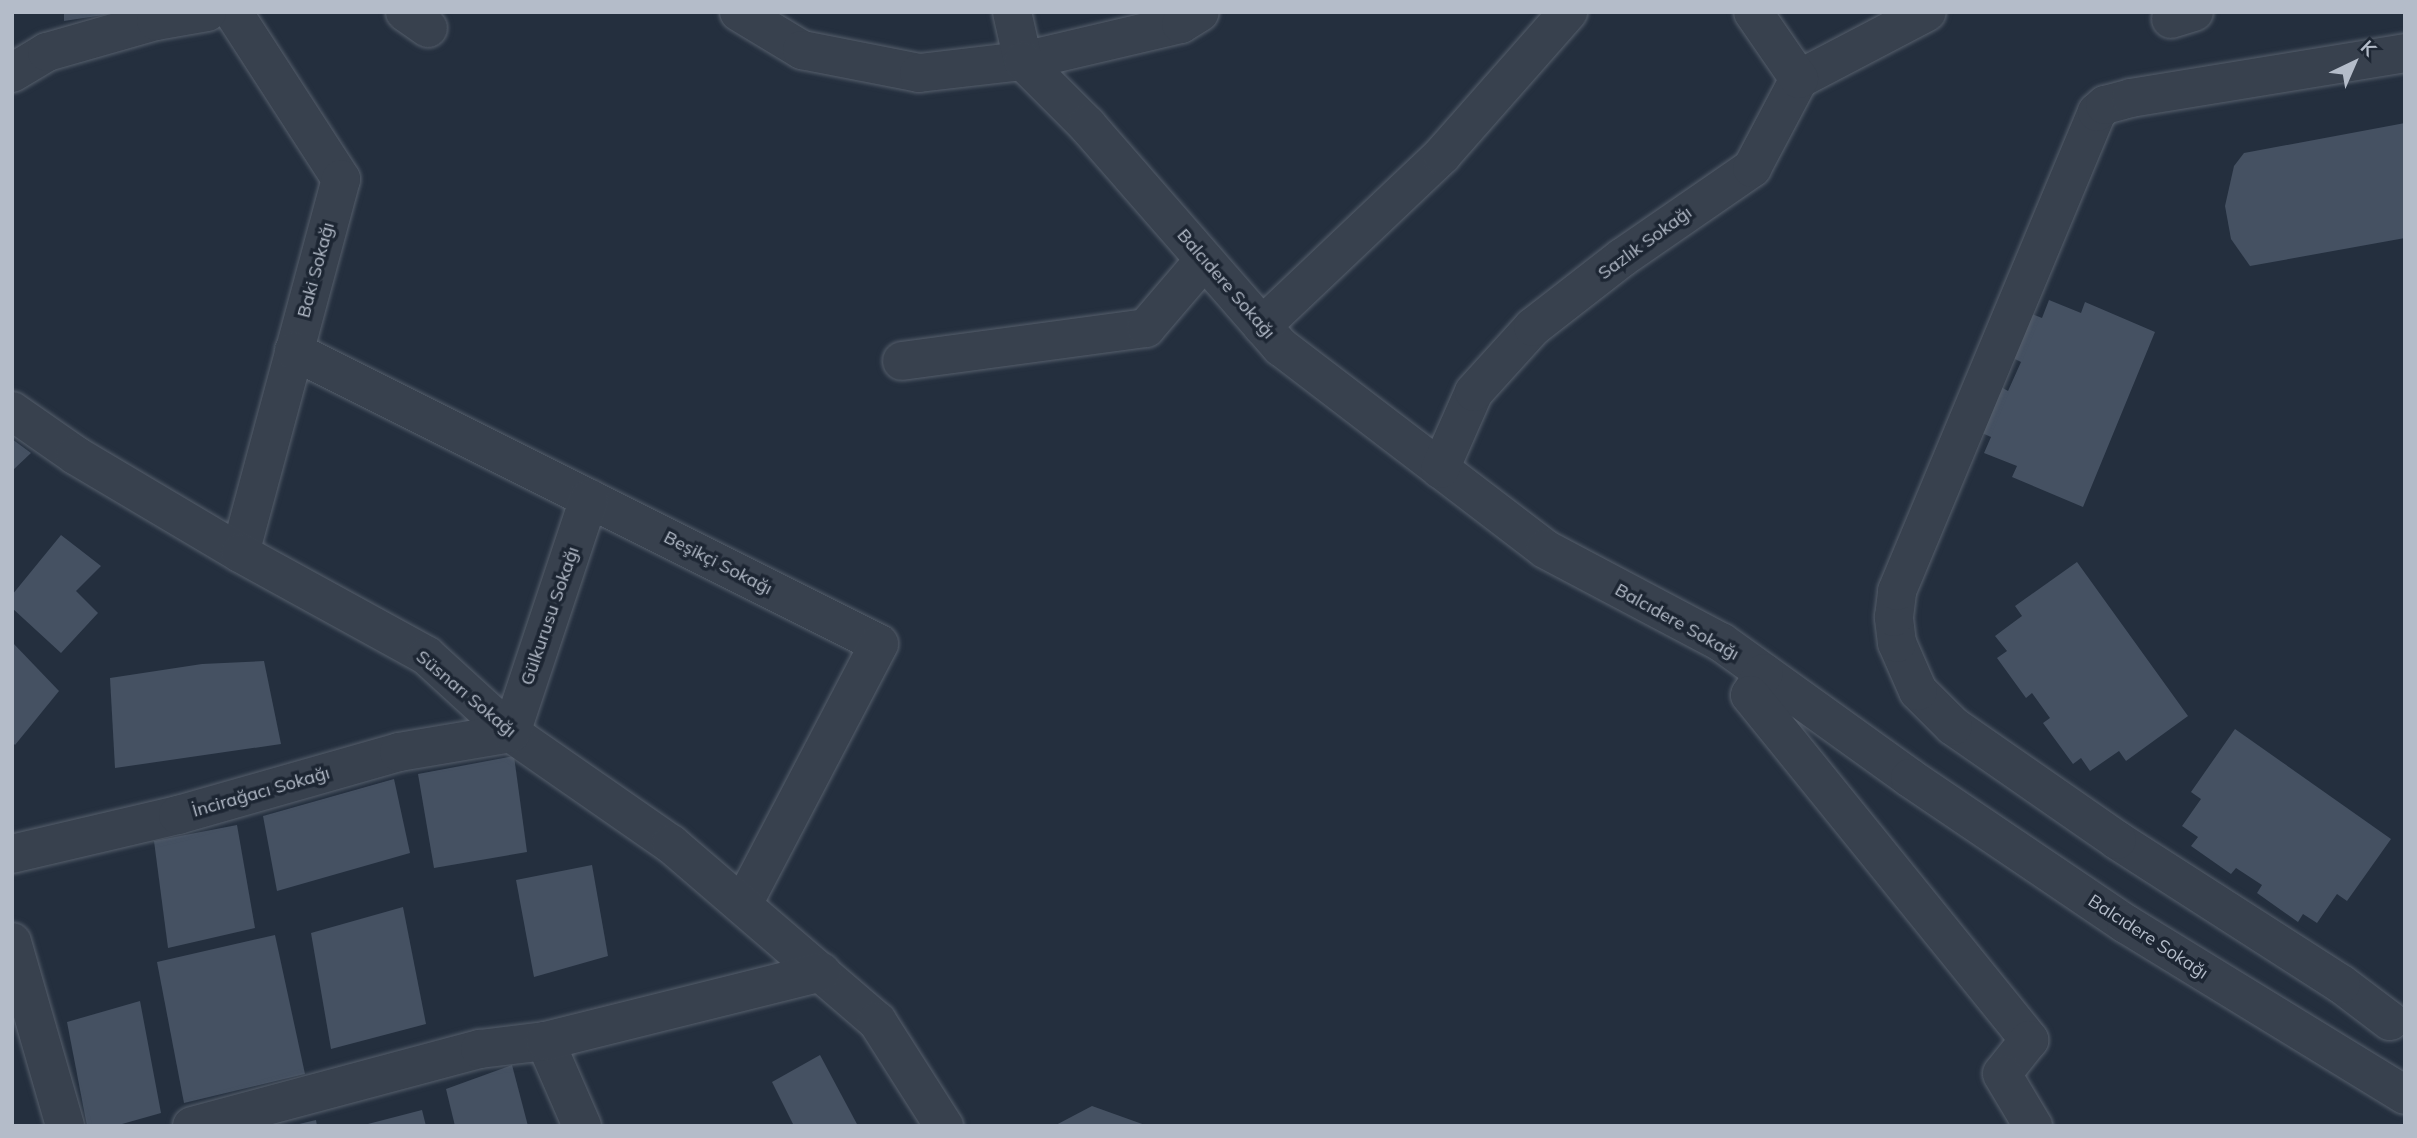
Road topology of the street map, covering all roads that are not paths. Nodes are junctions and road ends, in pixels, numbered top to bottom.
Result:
1 (207, 12) edge
2 (233, 12) edge
3 (739, 12) edge
4 (1012, 12) edge
5 (1200, 12) edge
6 (1568, 12) edge
7 (1753, 12) edge
8 (1927, 12) edge
9 (2405, 53) edge
10 (1023, 61) junction
11 (12, 73) edge
12 (1799, 79) junction
13 (1205, 260) junction
14 (1262, 326) junction
15 (294, 351) junction
16 (902, 361) dead end
17 (12, 411) edge
18 (1440, 469) junction
19 (589, 499) junction
20 (240, 553) junction
21 (1764, 673) junction
22 (511, 733) junction
23 (12, 854) edge
24 (743, 904) junction
25 (12, 942) edge
26 (822, 972) junction
27 (2398, 1018) edge
28 (545, 1041) junction
29 (2355, 1066) junction
30 (2405, 1095) edge
31 (65, 1126) edge
32 (192, 1126) edge
33 (582, 1126) edge
34 (944, 1126) edge
35 (2033, 1126) edge

1 - 11 street
2 - 15 street, Baki Sokağı
3 - 10 street
4 - 10 street
5 - 10 street
6 - 14 street
7 - 12 street
8 - 12 street
9 - 27 street
10 - 13 street, Balcıdere Sokağı
12 - 18 street, Sazlık Sokağı
13 - 14 street, Balcıdere Sokağı
13 - 16 street
14 - 18 street, Balcıdere Sokağı
15 - 19 street, Beşikçi Sokağı
15 - 20 street, Baki Sokağı
17 - 20 street, Süsnarı Sokağı
18 - 21 street, Balcıdere Sokağı
19 - 22 street, Gülkurusu Sokağı
19 - 24 street, Beşikçi Sokağı
20 - 22 street, Süsnarı Sokağı
21 - 29 street, Balcıdere Sokağı
21 - 35 street
22 - 23 street, İncirağacı Sokağı
22 - 24 street, Süsnarı Sokağı
24 - 26 street, Süsnarı Sokağı
25 - 31 street
26 - 28 street
26 - 34 street, Süsnarı Sokağı
27 - 29 street
28 - 32 street
28 - 33 street
29 - 30 street, Balcıdere Sokağı

